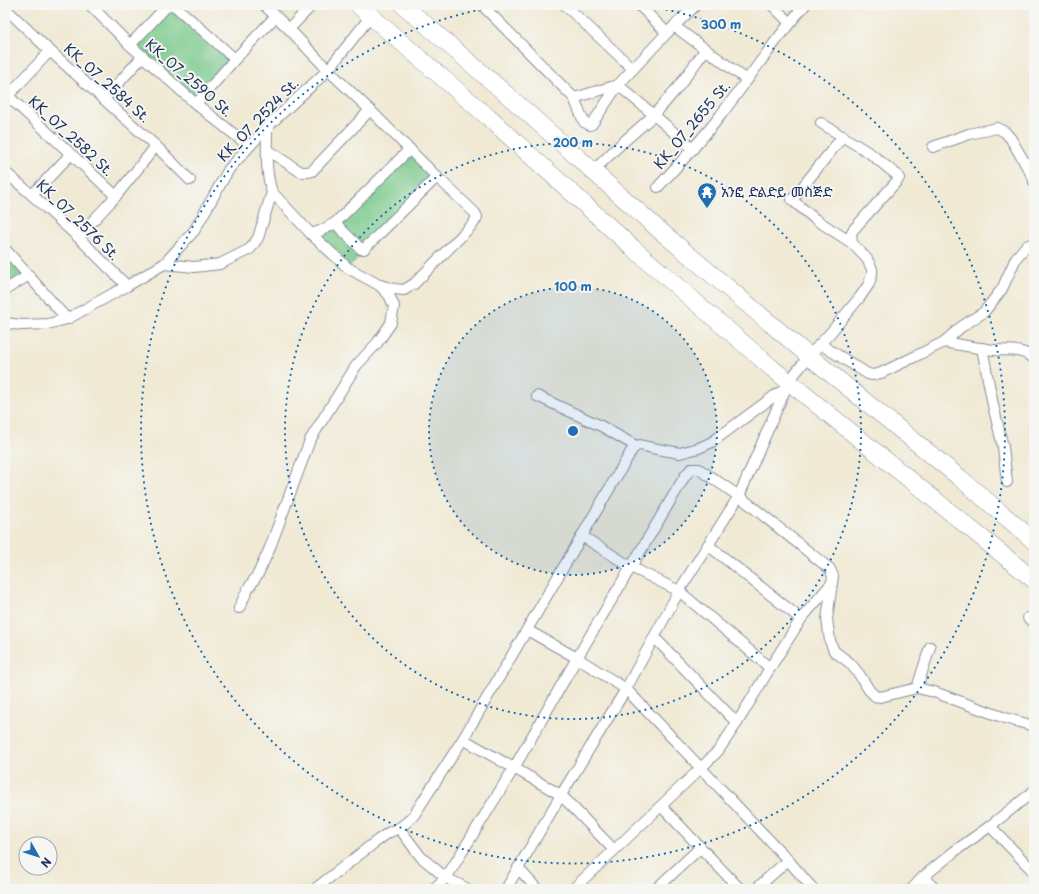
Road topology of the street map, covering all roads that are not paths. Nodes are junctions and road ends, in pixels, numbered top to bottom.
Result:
1 (170, 5) edge
2 (264, 5) edge
3 (312, 5) edge
4 (403, 5) edge
5 (482, 5) edge
6 (565, 5) edge
7 (639, 5) edge
8 (696, 5) edge
9 (772, 5) edge
10 (805, 5) edge
11 (92, 6) edge
12 (362, 8) edge
13 (7, 9) edge
14 (276, 16) junction
15 (789, 22) junction
16 (290, 29) junction
17 (671, 30) junction
18 (130, 45) junction
19 (706, 49) junction
20 (50, 51) junction
21 (143, 56) junction
22 (235, 59) junction
23 (633, 68) junction
24 (328, 70) junction
25 (747, 80) junction
26 (618, 85) junction
27 (6, 98) edge
28 (574, 98) junction
29 (104, 99) junction
30 (196, 104) junction
31 (370, 110) junction
32 (654, 115) junction
33 (821, 123) dead end
34 (267, 127) junction
35 (843, 136) junction
36 (156, 146) junction
37 (249, 146) junction
38 (933, 147) dead end
39 (410, 149) junction
40 (693, 149) junction
41 (267, 150) junction
42 (72, 154) junction
43 (593, 171) junction
44 (6, 176) edge
45 (437, 177) junction
46 (190, 180) dead end
47 (1034, 182) edge
48 (658, 187) dead end
49 (272, 192) junction
50 (32, 195) junction
51 (116, 196) junction
52 (336, 223) junction
53 (311, 234) junction
54 (78, 237) junction
55 (852, 243) junction
56 (1034, 243) edge
57 (5, 249) edge
58 (164, 264) junction
59 (29, 275) junction
60 (379, 285) junction
61 (126, 286) junction
62 (5, 290) edge
63 (67, 319) junction
64 (5, 323) edge
65 (944, 342) junction
66 (982, 348) junction
67 (814, 350) junction
68 (1034, 358) edge
69 (786, 386) junction
70 (537, 396) dead end
71 (636, 446) junction
72 (1007, 482) dead end
73 (738, 496) junction
74 (582, 536) junction
75 (1034, 541) edge
76 (708, 545) junction
77 (631, 567) junction
78 (1034, 580) edge
79 (832, 583) junction
80 (679, 591) junction
81 (239, 608) dead end
82 (801, 619) junction
83 (527, 630) junction
84 (654, 637) junction
85 (930, 647) dead end
86 (577, 658) junction
87 (770, 668) junction
88 (917, 688) junction
89 (626, 689) junction
90 (737, 723) junction
91 (1034, 726) edge
92 (463, 739) junction
93 (514, 768) junction
94 (702, 768) junction
95 (1034, 792) edge
96 (561, 795) junction
97 (661, 806) junction
98 (990, 826) junction
99 (399, 828) junction
100 (700, 848) junction
101 (614, 850) junction
102 (788, 860) junction
103 (518, 868) junction
104 (1034, 872) edge
105 (923, 877) junction
106 (446, 878) junction
107 (315, 889) edge
108 (433, 889) edge
109 (468, 889) edge
110 (506, 889) edge
111 (537, 889) edge
112 (574, 889) edge
113 (656, 889) edge
114 (740, 889) edge
115 (756, 889) edge
116 (813, 889) edge
117 (912, 889) edge
118 (935, 889) edge

1 - 18 street, KK_07_2590 St.
1 - 22 street, KK_07_2590 St.
2 - 14 street
3 - 16 street
4 - 43 highway
5 - 28 street
6 - 23 street
7 - 17 street
8 - 17 street
9 - 15 street
10 - 15 street, KK_07_2655 St.
11 - 18 street, KK_07_2590 St.
12 - 24 street, KK_07_2524 St.
12 - 69 highway
13 - 20 street, KK_07_2584 St.
14 - 16 street
14 - 22 street
15 - 25 street, KK_07_2655 St.
16 - 24 street
17 - 19 street
17 - 23 street
18 - 21 street, KK_07_2590 St.
19 - 25 street
19 - 32 street
20 - 27 street
20 - 29 street, KK_07_2584 St.
21 - 29 street
21 - 30 street, KK_07_2590 St.
22 - 30 street
23 - 26 street
24 - 31 street
24 - 34 street, KK_07_2524 St.
25 - 40 street, KK_07_2655 St.
26 - 28 street
26 - 28 street
26 - 32 street
27 - 42 street, KK_07_2582 St.
29 - 36 street, KK_07_2584 St.
30 - 37 street, KK_07_2590 St.
31 - 39 street
31 - 41 street
32 - 40 street
32 - 43 street
33 - 35 street
34 - 37 street, KK_07_2524 St.
34 - 41 street
35 - 55 street
35 - 55 street
36 - 46 street, KK_07_2584 St.
36 - 51 street
37 - 58 street, KK_07_2524 St.
38 - 47 street
39 - 45 street
39 - 52 street
40 - 48 street, KK_07_2655 St.
41 - 49 street
42 - 50 street
42 - 51 street, KK_07_2582 St.
43 - 67 highway
44 - 50 street, KK_07_2576 St.
45 - 52 street
45 - 60 street
49 - 53 street
49 - 58 street
50 - 54 street, KK_07_2576 St.
51 - 54 street
52 - 53 street
53 - 60 street
54 - 61 street, KK_07_2576 St.
55 - 67 street
56 - 65 street
57 - 59 street
58 - 61 street, KK_07_2524 St.
59 - 62 street
59 - 63 street
60 - 81 street
61 - 63 street, KK_07_2524 St.
63 - 64 street, KK_07_2524 St.
65 - 66 street
65 - 67 street
66 - 68 street
66 - 72 street
67 - 69 street
67 - 75 highway
69 - 71 street
69 - 73 street
69 - 78 highway
70 - 71 street
71 - 74 street
73 - 76 street
73 - 77 street
73 - 79 street
74 - 77 street
74 - 83 street
76 - 80 street
76 - 82 street
77 - 80 street
77 - 86 street
79 - 82 street
79 - 88 street
80 - 84 street
80 - 87 street
82 - 87 street
83 - 86 street
83 - 92 street
84 - 89 street
84 - 90 street
85 - 88 street
86 - 89 street
86 - 93 street
87 - 90 street
88 - 91 street
89 - 94 street
89 - 96 street
90 - 94 street
92 - 93 street
92 - 99 street
93 - 96 street
93 - 106 street
94 - 97 street
94 - 102 street
95 - 98 street
96 - 101 street
96 - 103 street
97 - 100 street
97 - 101 street
98 - 104 street
98 - 105 street
99 - 106 street
99 - 107 street
100 - 113 street
100 - 114 street
101 - 112 street
102 - 115 street
102 - 116 street
103 - 110 street
103 - 111 street
105 - 117 street
105 - 118 street
106 - 108 street
106 - 109 street

